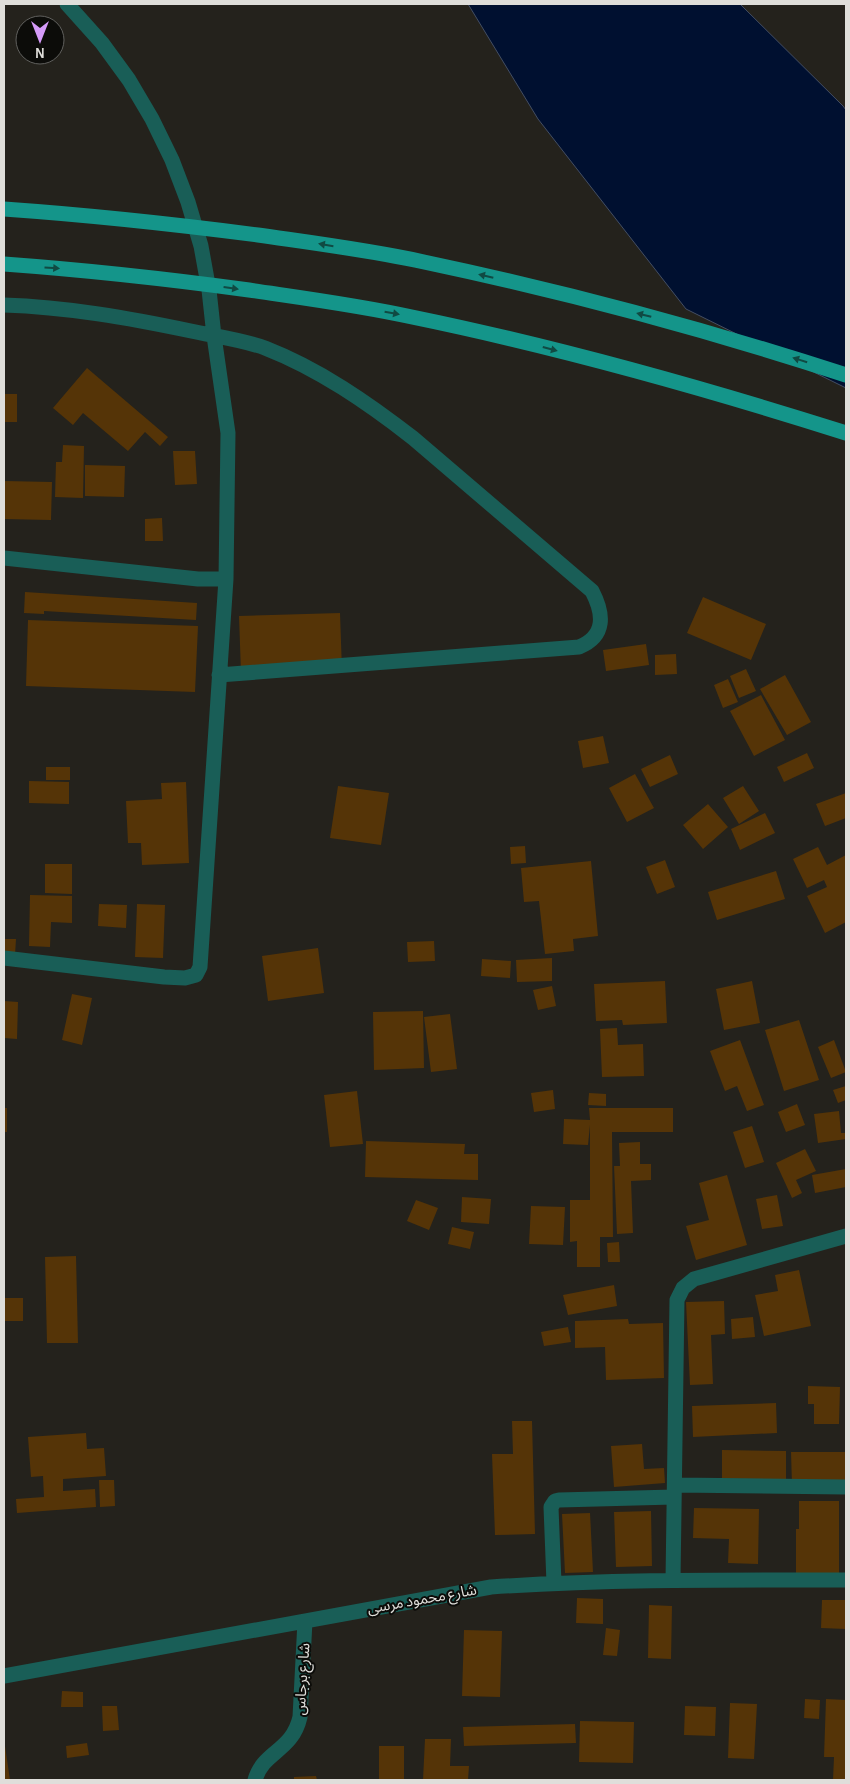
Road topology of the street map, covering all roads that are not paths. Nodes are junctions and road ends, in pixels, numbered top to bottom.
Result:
1 (67, 4) edge
2 (4, 208) edge
3 (4, 264) edge
4 (4, 305) edge
5 (214, 336) junction
6 (846, 375) edge
7 (846, 433) edge
8 (4, 558) edge
9 (226, 579) junction
10 (219, 675) junction
11 (4, 958) edge
12 (846, 1236) edge
13 (846, 1487) edge
14 (675, 1491) junction
15 (673, 1580) junction
16 (846, 1580) edge
17 (554, 1583) junction
18 (305, 1621) junction
19 (4, 1676) edge
20 (254, 1780) edge

1 - 5 street
6 -> 2 main road, bridge
3 -> 7 main road, bridge
4 - 5 street
5 - 9 street
5 - 10 street
8 - 9 street
9 - 10 street
10 - 11 street
12 - 14 street
13 - 14 street
14 - 15 street
14 - 17 street
15 - 16 street, شارع محمود مرسى
15 - 17 street, شارع محمود مرسى
17 - 18 street, شارع محمود مرسى
18 - 19 street, شارع محمود مرسى
18 - 20 street, شارع برجاس

